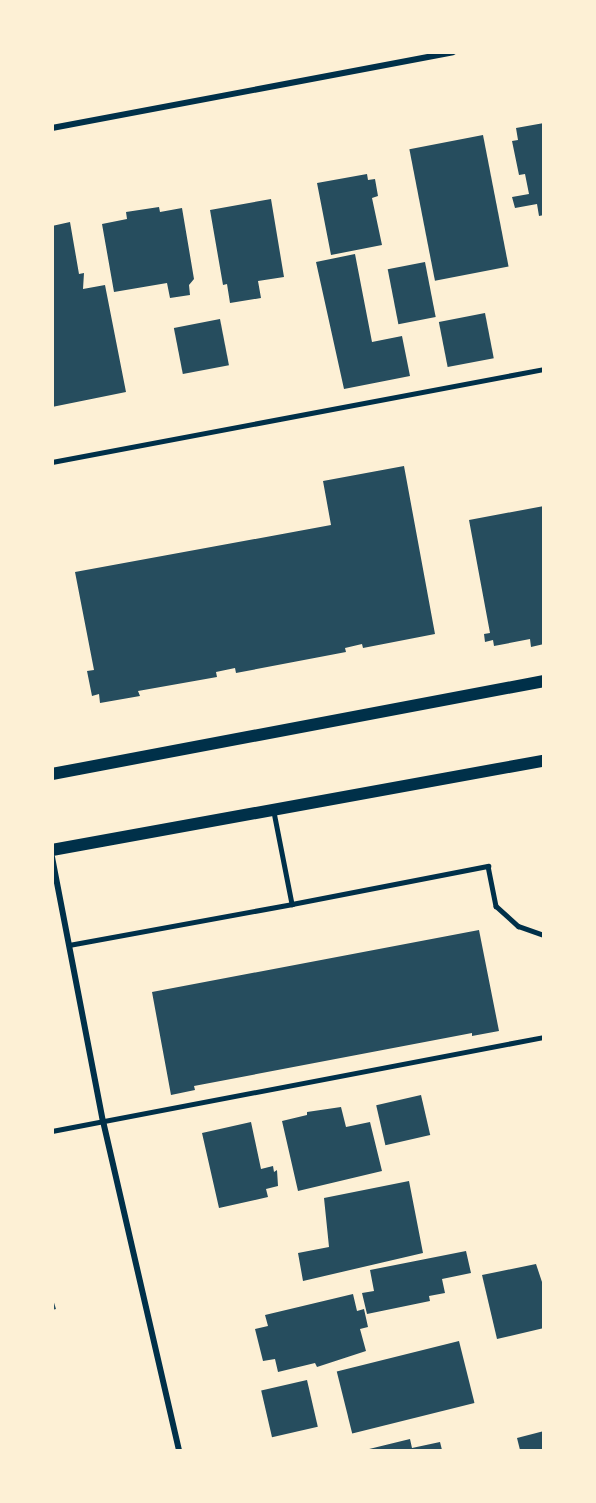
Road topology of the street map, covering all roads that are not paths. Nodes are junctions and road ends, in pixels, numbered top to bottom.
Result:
1 (453, 52) edge
2 (52, 128) edge
3 (543, 369) edge
4 (52, 462) edge
5 (543, 681) edge
6 (543, 761) edge
7 (52, 774) edge
8 (273, 811) junction
9 (52, 850) edge
10 (52, 857) edge
11 (292, 904) junction
12 (543, 935) edge
13 (69, 945) junction
14 (543, 1037) edge
15 (103, 1121) junction
16 (52, 1131) edge
17 (179, 1450) edge

1 - 2 street
3 - 4 lane
5 - 7 main road
6 - 8 main road
8 - 9 main road
8 - 11 lane
10 - 13 street
11 - 12 lane
11 - 13 lane
13 - 15 street
14 - 15 lane
15 - 16 lane
15 - 17 street

